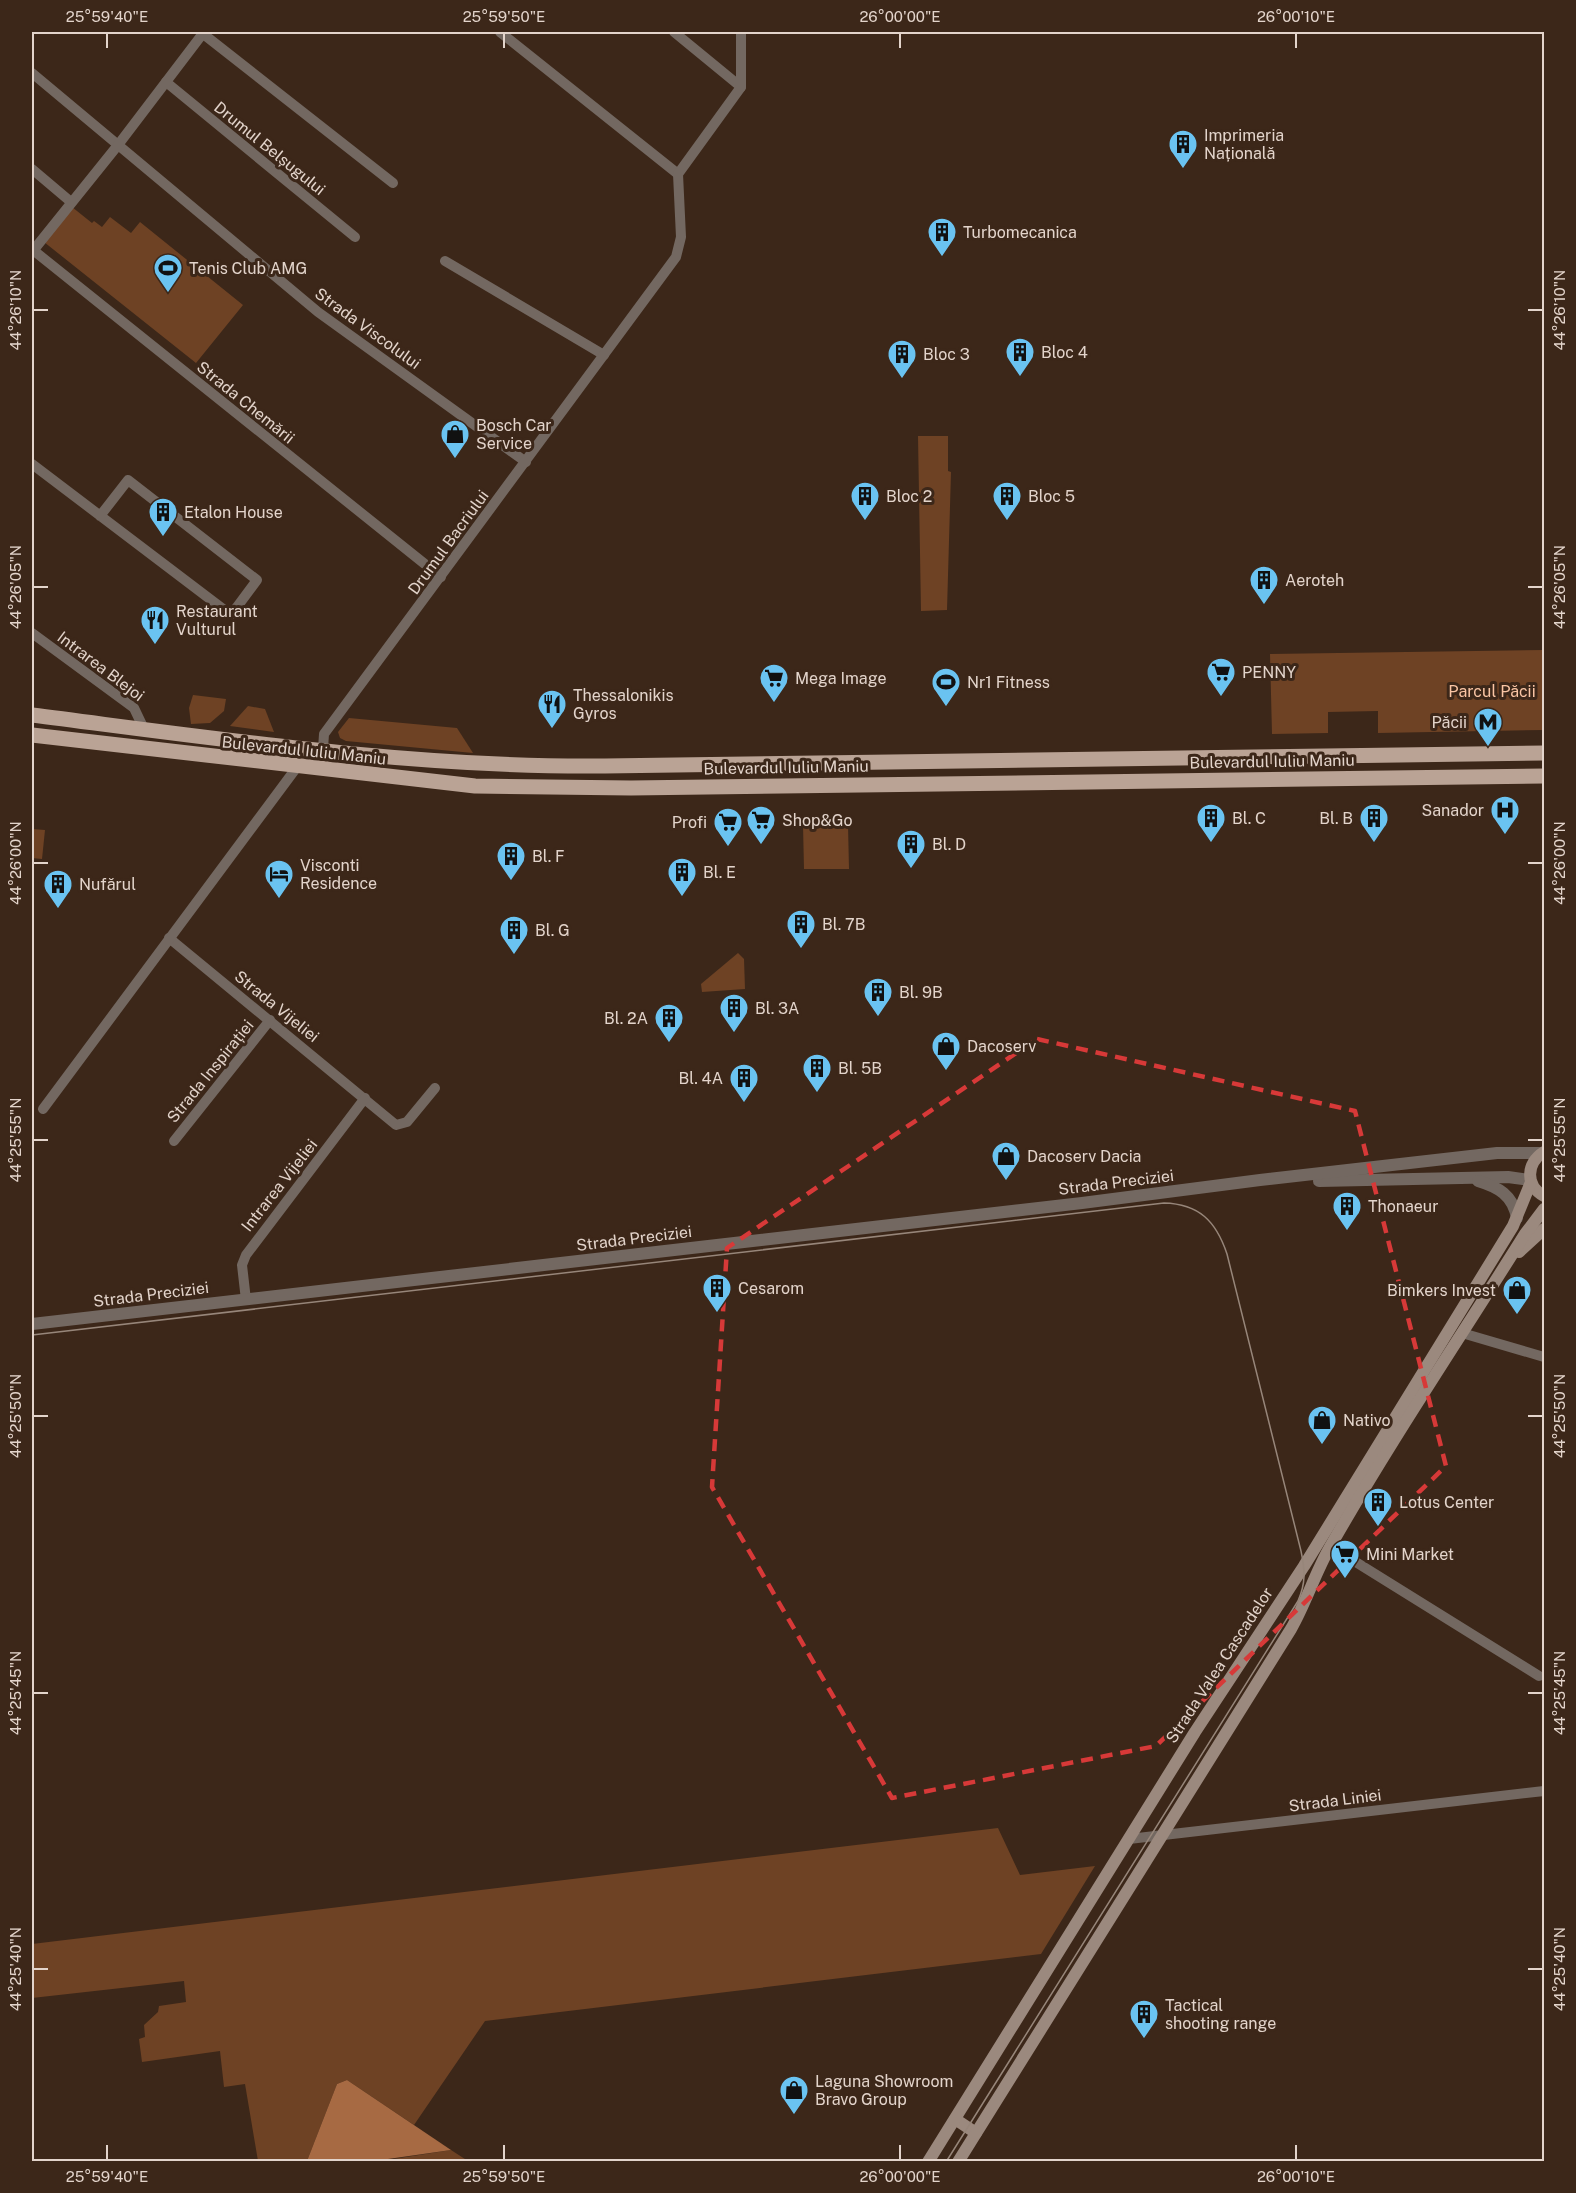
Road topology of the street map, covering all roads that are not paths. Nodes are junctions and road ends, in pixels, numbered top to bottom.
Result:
1 (203, 32) edge
2 (500, 32) edge
3 (674, 32) edge
4 (741, 32) edge
5 (32, 73) edge
6 (166, 82) junction
7 (741, 87) junction
8 (118, 145) junction
9 (32, 170) edge
10 (678, 174) junction
11 (393, 183) dead end
12 (71, 202) junction
13 (355, 237) dead end
14 (32, 251) edge
15 (445, 261) dead end
16 (604, 355) junction
17 (526, 462) junction
18 (32, 464) edge
19 (100, 516) junction
20 (441, 577) junction
21 (32, 633) edge
22 (32, 715) edge
23 (144, 729) junction
24 (32, 735) edge
25 (141, 749) junction
26 (323, 749) junction
27 (1545, 753) edge
28 (297, 767) junction
29 (321, 770) junction
30 (1545, 776) edge
31 (170, 938) junction
32 (270, 1020) junction
33 (435, 1088) dead end
34 (365, 1098) junction
35 (42, 1108) dead end
36 (174, 1141) dead end
37 (1544, 1153) edge
38 (1318, 1177) junction
39 (1465, 1178) junction
40 (1531, 1181) junction
41 (1545, 1197) edge
42 (1545, 1209) edge
43 (1516, 1218) junction
44 (1545, 1229) edge
45 (1503, 1268) junction
46 (246, 1300) junction
47 (32, 1324) edge
48 (1462, 1333) junction
49 (1545, 1356) edge
50 (1330, 1546) junction
51 (1539, 1676) dead end
52 (1545, 1791) edge
53 (1162, 1835) junction
54 (1129, 1839) junction
55 (954, 2119) junction
56 (976, 2133) junction
57 (928, 2162) edge
58 (958, 2162) edge

1 - 6 street
1 - 11 street
2 - 10 street
3 - 7 street
4 - 7 street
5 - 8 street, Strada Viscolului
6 - 8 street
6 - 13 street, Drumul Belșugului
7 - 10 street
8 - 12 street
8 - 17 street, Strada Viscolului
9 - 12 street
10 - 16 street, Drumul Bacriului
12 - 14 street
14 - 20 street, Strada Chemării
15 - 16 street
16 - 17 street, Drumul Bacriului
17 - 20 street, Drumul Bacriului
18 - 19 street
19 - 19 street
20 - 26 street, Drumul Bacriului
21 - 23 street, Intrarea Blejoi
22 - 23 main road, Bulevardul Iuliu Maniu
23 - 25 main road
23 - 26 main road, Bulevardul Iuliu Maniu
24 - 25 main road, Bulevardul Iuliu Maniu
25 - 28 main road, Bulevardul Iuliu Maniu
26 - 27 main road, Bulevardul Iuliu Maniu
26 - 29 main road
28 - 29 main road, Bulevardul Iuliu Maniu
28 - 31 street
29 - 30 main road, Bulevardul Iuliu Maniu
31 - 32 street, Strada Vijeliei
31 - 35 street
32 - 34 street, Strada Vijeliei
32 - 36 street, Strada Inspirației
33 - 34 street, Strada Vijeliei
34 - 46 street, Intrarea Vijeliei
37 - 38 street, Strada Preciziei
37 - 40 main road, Strada Valea Cascadelor
38 - 39 street, Strada Preciziei
38 - 46 street, Strada Preciziei
39 - 40 street, Strada Preciziei
39 - 43 street
40 - 41 main road
40 - 43 main road, Strada Valea Cascadelor
42 - 45 main road
43 - 54 main road, Strada Valea Cascadelor
44 - 45 main road
45 - 48 main road
46 - 47 street, Strada Preciziei
48 - 49 street
48 - 50 main road
50 - 51 street
50 - 53 main road
52 - 53 street, Strada Liniei
53 - 54 street, Strada Liniei
53 - 56 main road
54 - 55 main road, Strada Valea Cascadelor
55 - 56 main road
55 - 57 main road, Strada Valea Cascadelor
56 - 58 main road

